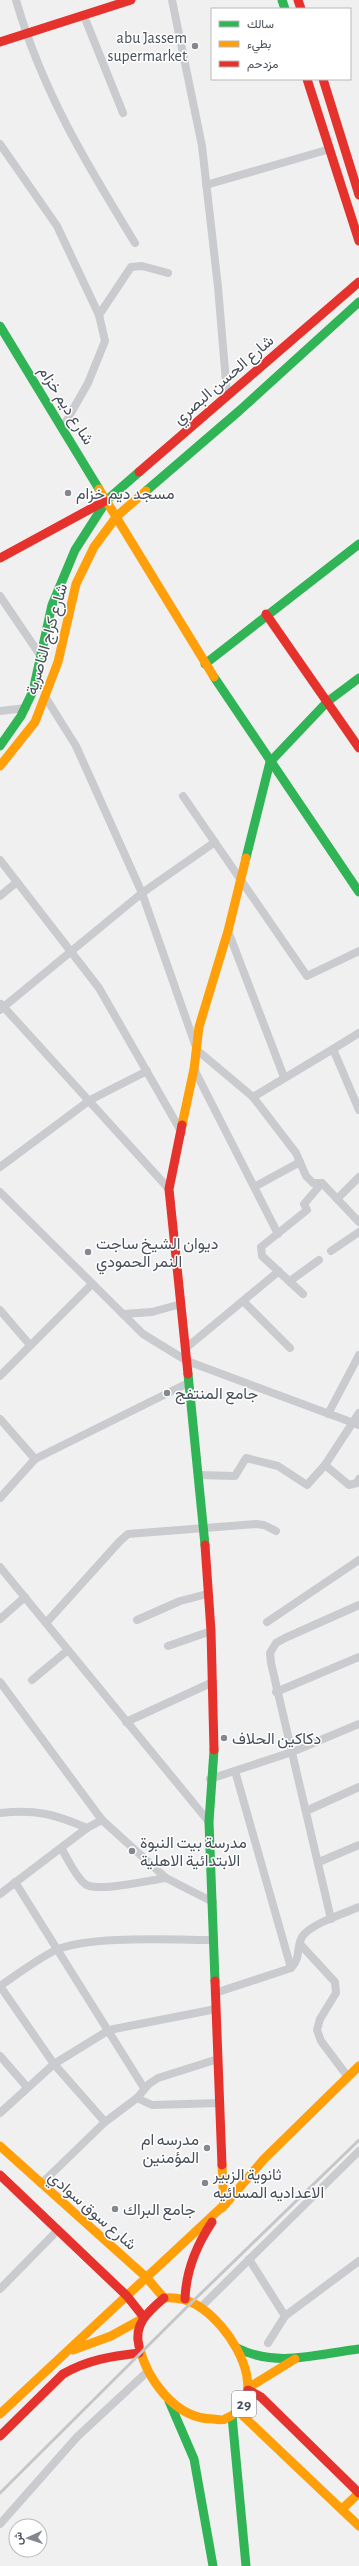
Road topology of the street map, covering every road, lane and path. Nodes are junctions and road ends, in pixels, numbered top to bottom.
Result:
1 (16, 0) edge
2 (131, 0) edge
3 (172, 0) edge
4 (84, 16) junction
5 (26, 35) junction
6 (0, 42) edge
7 (307, 80) edge
8 (323, 80) edge
9 (124, 113) dead end
10 (0, 144) edge
11 (330, 149) junction
12 (206, 184) junction
13 (359, 195) edge
14 (359, 241) edge
15 (135, 243) dead end
16 (168, 273) dead end
17 (359, 282) edge
18 (359, 302) edge
19 (99, 315) junction
20 (0, 326) edge
21 (227, 394) junction
22 (63, 427) junction
23 (107, 500) junction
24 (117, 516) junction
25 (359, 544) edge
26 (1, 556) edge
27 (0, 596) edge
28 (266, 614) junction
29 (40, 655) junction
30 (205, 664) junction
31 (359, 678) edge
32 (46, 698) junction
33 (327, 702) junction
34 (26, 708) junction
35 (0, 711) edge
36 (0, 746) edge
37 (359, 748) edge
38 (270, 762) junction
39 (0, 766) edge
40 (183, 796) dead end
41 (215, 842) junction
42 (0, 860) edge
43 (240, 879) junction
44 (17, 882) junction
45 (359, 892) edge
46 (142, 893) junction
47 (0, 896) edge
48 (228, 931) junction
49 (359, 950) edge
50 (70, 952) junction
51 (1, 1007) edge
52 (359, 1034) edge
53 (333, 1049) junction
54 (197, 1050) junction
55 (194, 1069) junction
56 (148, 1071) junction
57 (284, 1077) junction
58 (253, 1097) junction
59 (90, 1100) junction
60 (359, 1110) edge
61 (182, 1133) junction
62 (300, 1162) junction
63 (0, 1167) edge
64 (359, 1177) edge
65 (322, 1183) junction
66 (256, 1186) junction
67 (169, 1189) junction
68 (0, 1192) edge
69 (337, 1199) junction
70 (359, 1222) edge
71 (359, 1232) edge
72 (278, 1234) junction
73 (331, 1251) dead end
74 (319, 1260) dead end
75 (279, 1271) junction
76 (290, 1281) junction
77 (92, 1284) junction
78 (303, 1294) dead end
79 (244, 1302) junction
80 (181, 1304) junction
81 (0, 1310) edge
82 (123, 1314) junction
83 (30, 1345) junction
84 (186, 1348) junction
85 (290, 1348) dead end
86 (359, 1355) edge
87 (187, 1360) junction
88 (0, 1376) edge
89 (188, 1382) junction
90 (359, 1413) edge
91 (328, 1414) junction
92 (0, 1419) edge
93 (356, 1424) edge
94 (36, 1458) junction
95 (325, 1465) junction
96 (198, 1475) junction
97 (359, 1479) edge
98 (0, 1498) edge
99 (204, 1528) junction
100 (276, 1531) dead end
101 (359, 1560) edge
102 (0, 1567) edge
103 (207, 1594) junction
104 (24, 1597) junction
105 (359, 1605) edge
106 (0, 1619) edge
107 (138, 1620) dead end
108 (267, 1622) dead end
109 (46, 1623) junction
110 (211, 1631) junction
111 (168, 1646) dead end
112 (68, 1650) junction
113 (359, 1658) edge
114 (32, 1680) dead end
115 (0, 1682) edge
116 (213, 1682) junction
117 (276, 1692) junction
118 (126, 1722) junction
119 (359, 1724) edge
120 (292, 1752) junction
121 (235, 1771) junction
122 (210, 1779) junction
123 (359, 1787) edge
124 (306, 1811) junction
125 (0, 1813) edge
126 (102, 1820) junction
127 (209, 1822) junction
128 (87, 1828) junction
129 (359, 1845) edge
130 (61, 1848) junction
131 (318, 1862) junction
132 (166, 1878) junction
133 (15, 1882) junction
134 (0, 1894) edge
135 (212, 1902) junction
136 (359, 1907) edge
137 (331, 1918) junction
138 (214, 1940) junction
139 (300, 1944) junction
140 (57, 1949) junction
141 (291, 1968) junction
142 (215, 1993) junction
143 (216, 2009) junction
144 (109, 2030) junction
145 (0, 2056) edge
146 (218, 2059) junction
147 (54, 2064) junction
148 (359, 2066) edge
149 (348, 2077) junction
150 (27, 2087) junction
151 (144, 2088) junction
152 (137, 2098) junction
153 (220, 2103) junction
154 (0, 2113) edge
155 (104, 2122) junction
156 (0, 2146) edge
157 (359, 2151) edge
158 (0, 2175) edge
159 (41, 2184) junction
160 (224, 2205) junction
161 (57, 2231) junction
162 (249, 2259) junction
163 (359, 2261) edge
164 (146, 2277) junction
165 (0, 2289) edge
166 (127, 2296) junction
167 (164, 2298) junction
168 (185, 2299) junction
169 (200, 2308) junction
170 (285, 2316) junction
171 (141, 2318) junction
172 (268, 2343) dead end
173 (237, 2348) junction
174 (359, 2349) edge
175 (139, 2353) junction
176 (63, 2355) junction
177 (295, 2359) junction
178 (147, 2372) junction
179 (248, 2389) junction
180 (167, 2398) junction
181 (0, 2414) edge
182 (236, 2414) junction
183 (0, 2436) edge
184 (359, 2493) edge
185 (342, 2509) junction
186 (0, 2524) edge
187 (359, 2526) edge
188 (213, 2566) edge
189 (246, 2566) edge

1 - 5 street
2 - 4 street
3 - 12 street
4 - 5 street
4 - 9 street
5 - 6 street
5 - 15 street
7 - 11 street
8 - 13 street
10 - 19 street
11 - 12 street
11 - 14 street
12 - 21 street
16 - 19 street
17 - 21 street, شارع الحسن البصري
18 - 24 street, شارع الحسن البصري
19 - 22 street
20 - 22 street, شارع ديم خزام
21 - 23 street, شارع الحسن البصري
22 - 23 street, شارع ديم خزام
23 - 24 street, شارع ديم خزام
23 - 26 street
23 - 29 street, شارع كراج الناصرية
24 - 30 street, شارع ديم خزام
24 - 32 street, شارع كراج الناصرية
25 - 28 street
27 - 29 street
28 - 30 street
28 - 33 street
29 - 34 street, شارع كراج الناصرية
30 - 38 street, شارع ديم خزام
31 - 33 street
32 - 39 street, شارع كراج الناصرية
32 - 46 street
33 - 37 street
33 - 38 street
34 - 35 street
34 - 36 street, شارع كراج الناصرية
38 - 43 street
38 - 45 street, شارع ديم خزام
40 - 41 street
41 - 43 street
41 - 46 street
42 - 44 street
43 - 48 street
43 - 49 street
44 - 47 street
44 - 50 street
46 - 50 street
46 - 54 street
48 - 54 street
48 - 57 street
50 - 51 street
50 - 56 street
51 - 59 street
52 - 53 street
53 - 57 street
53 - 60 street
54 - 55 street
54 - 58 street
55 - 61 street
55 - 66 street
56 - 59 street
56 - 61 street
57 - 58 street
58 - 62 street
59 - 63 street
59 - 67 street
61 - 67 street
62 - 65 street
62 - 66 street
64 - 69 street
65 - 69 street
65 - 72 street
66 - 72 street
67 - 80 street
68 - 77 street
69 - 70 street
71 - 73 street
72 - 75 street
74 - 76 street
75 - 76 street
75 - 79 street
76 - 78 street
77 - 82 street
77 - 83 street
79 - 84 street
79 - 85 street
80 - 82 street
80 - 84 street
81 - 83 street
82 - 87 street
83 - 88 street
84 - 87 street
86 - 91 street
87 - 89 street
87 - 91 street
89 - 94 street
89 - 96 street
90 - 93 street
91 - 93 street
92 - 94 street
93 - 95 street
94 - 98 street
95 - 96 street
95 - 97 street
96 - 99 street
99 - 100 street
99 - 103 street
99 - 109 street
101 - 108 street
102 - 104 street
103 - 107 street
103 - 110 street
104 - 106 street
104 - 109 street
105 - 117 street
109 - 112 street
110 - 111 street
110 - 116 street
112 - 114 street
112 - 118 street
113 - 117 street
115 - 126 street
116 - 118 street
116 - 122 street
117 - 120 street
118 - 127 street
119 - 120 street
120 - 121 street
120 - 124 street
121 - 122 street
121 - 141 street
122 - 127 street
123 - 124 street
124 - 131 street
125 - 128 street
126 - 128 street
126 - 132 street
127 - 135 street
128 - 130 street
129 - 131 street
130 - 132 street
130 - 133 street
131 - 137 street
132 - 135 street
133 - 134 street
133 - 140 street
135 - 138 street
136 - 137 street
137 - 139 street
138 - 140 street
138 - 142 street
139 - 141 street
139 - 149 street
140 - 144 street
140 - 147 street
141 - 142 street
142 - 143 street
143 - 144 street
143 - 146 street
144 - 147 street
144 - 151 street
145 - 150 street
146 - 151 street
146 - 153 street
147 - 150 street
147 - 155 street
148 - 149 street
149 - 160 street
150 - 154 street
151 - 152 street
152 - 153 street
152 - 155 street
153 - 160 street
155 - 159 street
156 - 159 street, شارع سوق سوادي
157 - 162 street
158 - 161 street
159 - 164 street, شارع سوق سوادي
160 - 164 street
160 - 168 street
161 - 165 street
161 - 166 street
162 - 169 street
162 - 170 street
163 - 170 street
164 - 166 street
164 - 167 street, شارع سوق سوادي
166 - 171 street
166 - 176 street
167 - 168 street, 29
167 - 171 street
168 - 169 street, 29
169 - 173 street, 29
170 - 172 street
171 - 175 street, 29
171 - 176 street
173 - 177 street
173 - 179 street, 29
174 - 177 street
175 - 178 street, 29
175 - 183 street
176 - 181 street
177 - 179 street
178 - 180 street, 29
178 - 186 street
179 - 182 street, 29
179 - 184 street, 29
180 - 182 street, 29
180 - 188 street
182 - 185 street, 29
182 - 189 street
184 - 185 street
185 - 187 street, 29

